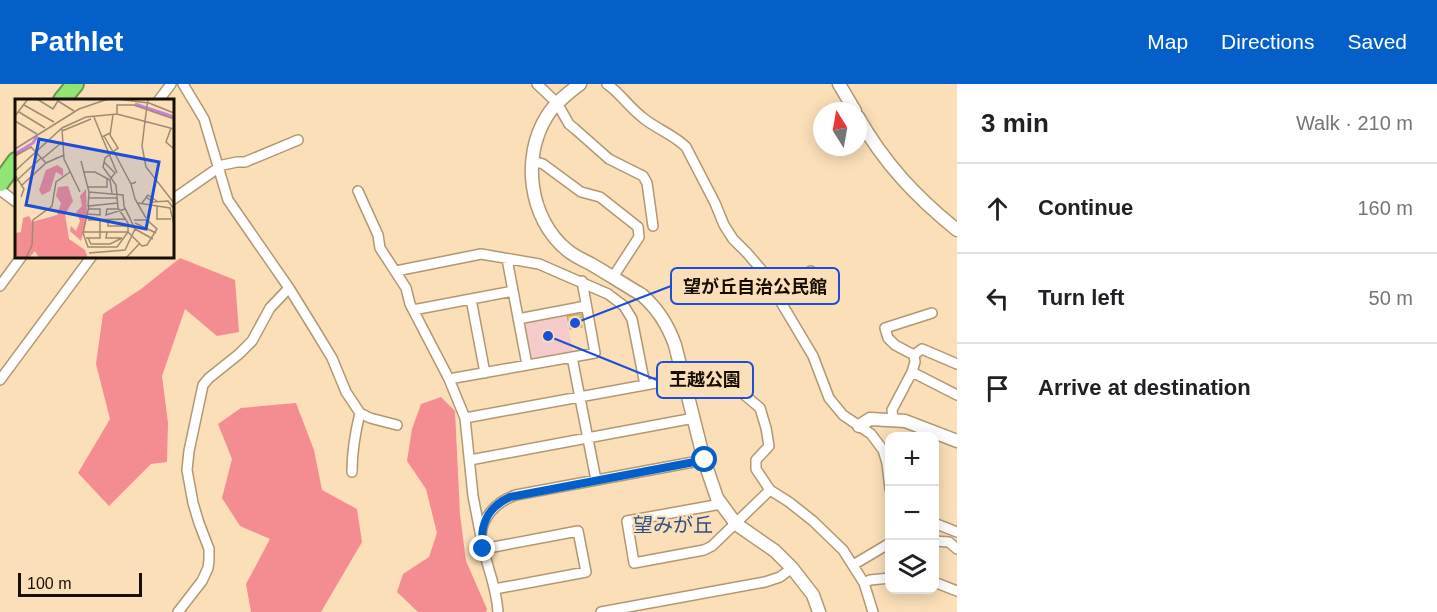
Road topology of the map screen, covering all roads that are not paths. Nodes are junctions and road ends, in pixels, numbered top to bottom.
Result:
1 (75, 84) edge
2 (171, 84) edge
3 (183, 84) edge
4 (537, 84) edge
5 (580, 84) edge
6 (607, 84) edge
7 (839, 84) edge
8 (63, 99) edge
9 (160, 99) edge
10 (850, 102) edge
11 (557, 103) junction
12 (867, 132) edge
13 (298, 141) dead end
14 (533, 161) junction
15 (15, 162) edge
16 (218, 167) junction
17 (0, 183) edge
18 (0, 190) edge
19 (358, 191) dead end
20 (174, 199) edge
21 (15, 201) edge
22 (653, 226) dead end
23 (957, 230) edge
24 (21, 258) edge
25 (91, 258) edge
26 (507, 259) junction
27 (396, 271) junction
28 (811, 271) dead end
29 (613, 277) junction
30 (582, 281) junction
31 (0, 286) edge
32 (289, 288) junction
33 (779, 290) junction
34 (513, 291) junction
35 (471, 299) junction
36 (586, 306) junction
37 (412, 310) junction
38 (932, 313) dead end
39 (518, 319) junction
40 (914, 355) junction
41 (572, 357) junction
42 (957, 364) edge
43 (527, 365) junction
44 (485, 372) junction
45 (912, 372) junction
46 (683, 378) junction
47 (449, 379) junction
48 (0, 380) edge
49 (645, 385) junction
50 (957, 395) edge
51 (580, 397) junction
52 (360, 413) junction
53 (465, 418) junction
54 (694, 418) junction
55 (892, 420) junction
56 (397, 425) dead end
57 (858, 426) junction
58 (588, 438) junction
59 (957, 441) edge
60 (470, 460) junction
61 (705, 460) junction
62 (352, 472) dead end
63 (596, 480) junction
64 (890, 486) edge
65 (770, 490) junction
66 (721, 504) junction
67 (736, 524) junction
68 (939, 525) edge
69 (957, 532) edge
70 (481, 537) junction
71 (939, 541) edge
72 (885, 546) edge
73 (483, 549) junction
74 (957, 549) edge
75 (853, 565) junction
76 (792, 568) junction
77 (885, 578) edge
78 (864, 583) junction
79 (939, 584) edge
80 (495, 589) junction
81 (957, 591) edge
82 (653, 607) edge
83 (178, 612) edge
84 (498, 612) edge
85 (601, 612) edge
86 (819, 612) edge
87 (873, 612) edge

1 - 8 highway
2 - 9 street
3 - 16 street
4 - 11 street
5 - 11 street
6 - 33 street
7 - 10 street
11 - 14 street
11 - 22 street
12 - 23 street
13 - 16 street
14 - 29 street
14 - 29 street
15 - 17 highway
16 - 20 street
16 - 32 street
18 - 21 street
19 - 27 street
24 - 31 street
25 - 48 street
26 - 27 street
26 - 30 street
26 - 34 street
27 - 37 street
28 - 33 street
29 - 46 street
30 - 36 street
30 - 49 street
32 - 52 street
32 - 83 street
33 - 57 street
34 - 35 street
34 - 39 street
35 - 37 street
35 - 44 street
36 - 39 street
36 - 41 street
37 - 47 street
38 - 40 street
39 - 43 street
40 - 42 street
40 - 45 street
41 - 43 street
41 - 51 street
43 - 44 street
44 - 47 street
45 - 50 street
45 - 55 street
46 - 49 street
46 - 54 street
46 - 65 street
47 - 53 street
49 - 51 street
51 - 53 street
51 - 58 street
52 - 56 street
52 - 62 street
53 - 60 street
54 - 58 street
54 - 61 street
55 - 57 street
55 - 59 street
57 - 64 street
58 - 60 street
58 - 63 street
60 - 70 street
61 - 63 street
61 - 66 street
63 - 70 street
65 - 67 street
65 - 75 street
66 - 67 street
66 - 67 street
67 - 76 street
68 - 69 street
70 - 73 street
71 - 74 street
72 - 75 street
73 - 80 street
73 - 80 street
75 - 78 street
76 - 82 street
76 - 86 street
77 - 78 street
78 - 87 street
79 - 81 street
80 - 84 street
82 - 85 street

